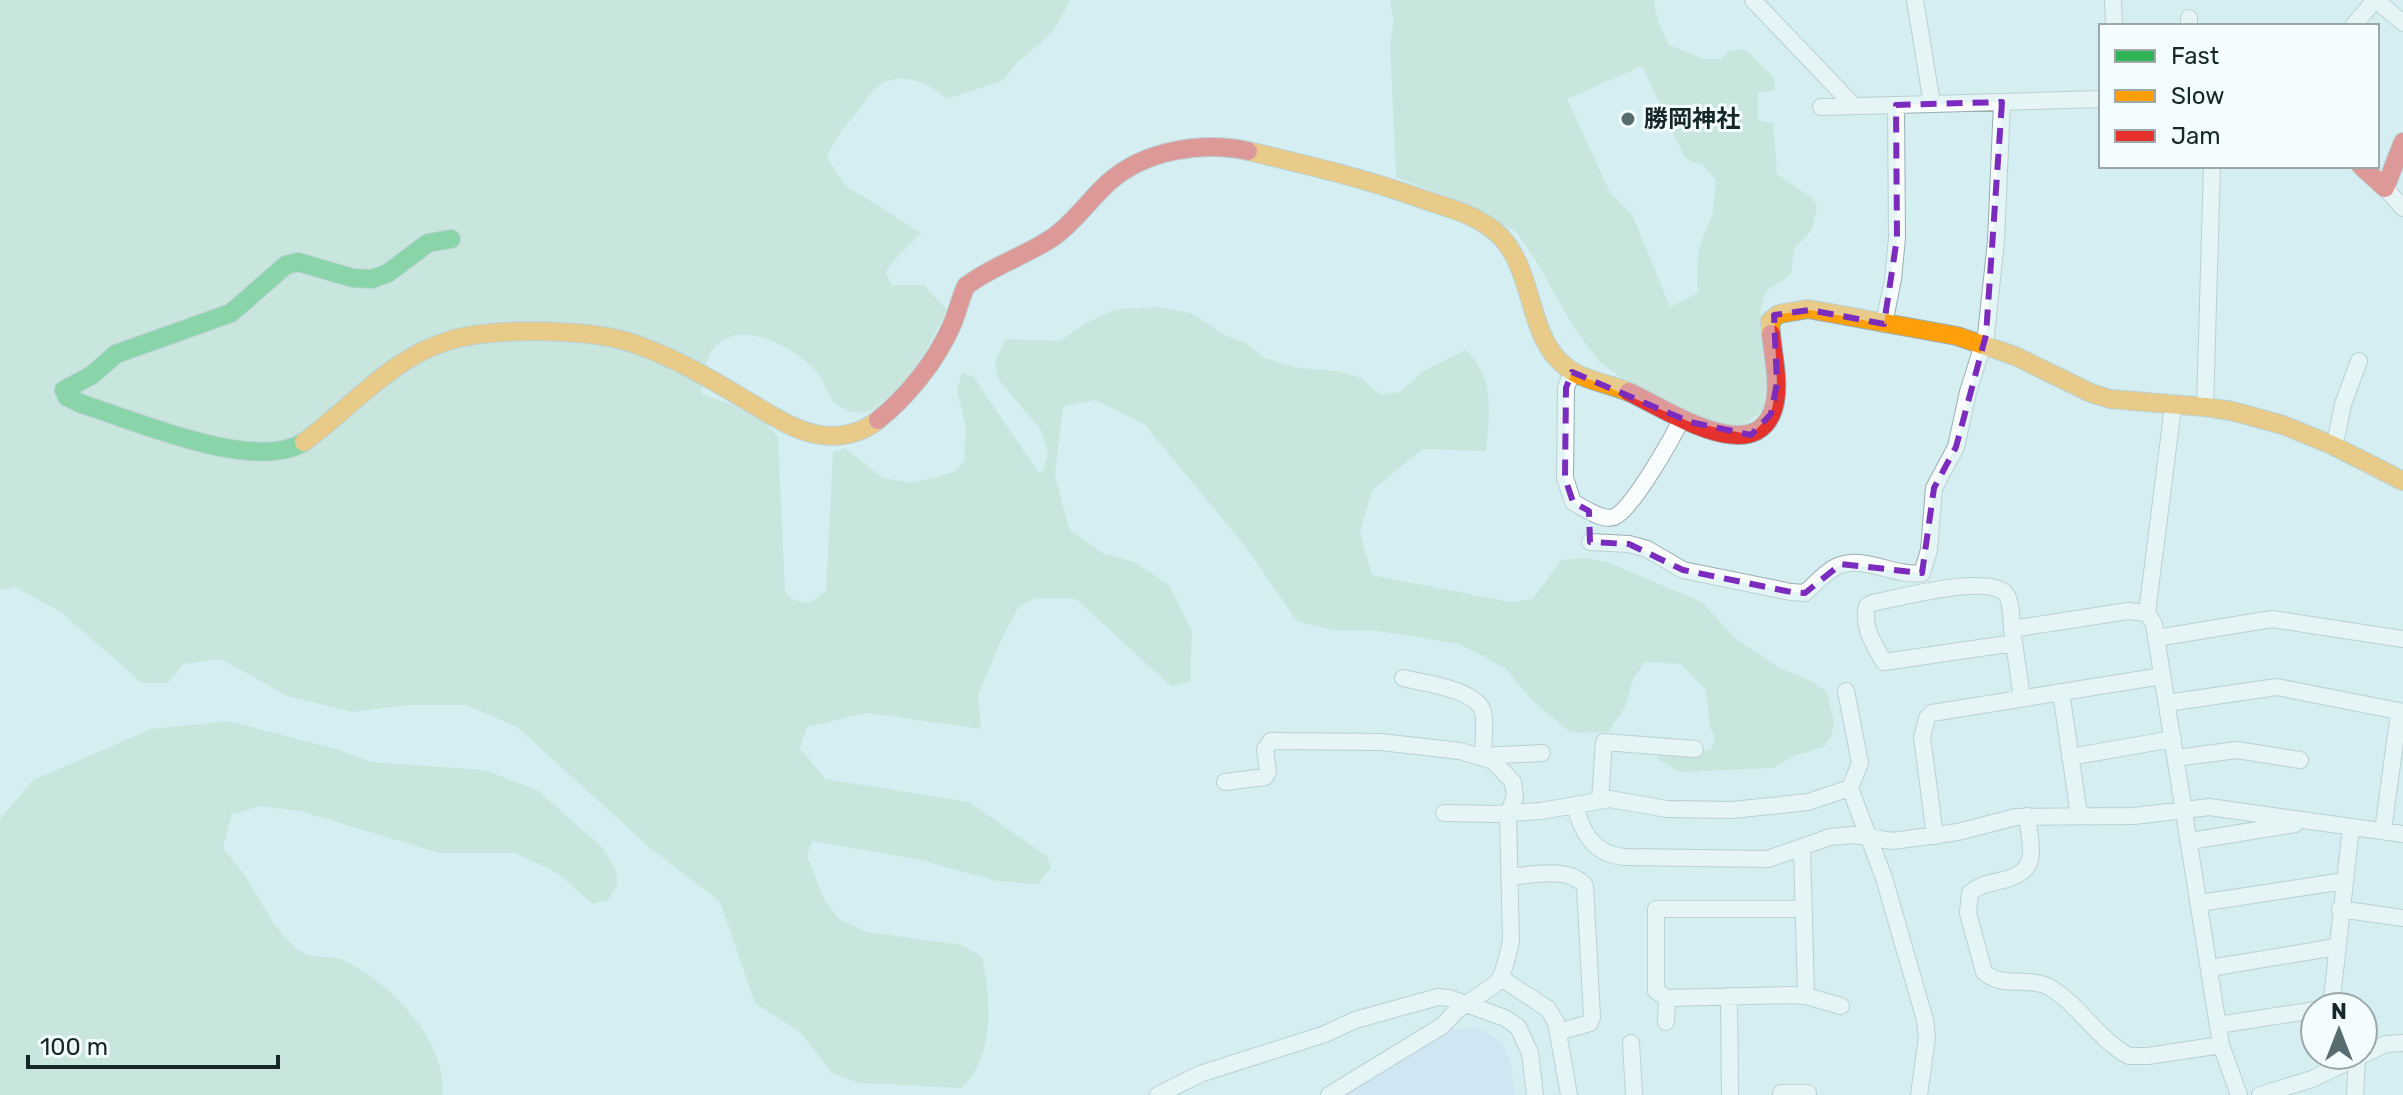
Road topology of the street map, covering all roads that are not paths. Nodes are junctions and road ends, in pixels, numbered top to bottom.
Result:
1 (1753, 0) edge
2 (1915, 0) edge
3 (2113, 0) edge
4 (2378, 0) edge
5 (2403, 23) edge
6 (2114, 24) edge
7 (2355, 24) edge
8 (2099, 99) edge
9 (2002, 102) junction
10 (1932, 104) junction
11 (1896, 105) junction
12 (1854, 106) junction
13 (1821, 107) dead end
14 (2403, 142) edge
15 (2212, 168) edge
16 (2363, 168) edge
17 (2385, 188) junction
18 (2403, 208) edge
19 (451, 239) dead end
20 (1884, 324) junction
21 (1982, 344) junction
22 (2359, 361) dead end
23 (1572, 372) junction
24 (2173, 407) junction
25 (2205, 407) junction
26 (1682, 418) junction
27 (2335, 444) junction
28 (2403, 481) edge
29 (1589, 510) junction
30 (2147, 613) junction
31 (2013, 636) junction
32 (2156, 638) junction
33 (2403, 639) edge
34 (2162, 676) junction
35 (1403, 678) dead end
36 (1846, 691) dead end
37 (2061, 692) junction
38 (2022, 698) junction
39 (2167, 703) junction
40 (2401, 712) edge
41 (2173, 739) junction
42 (1695, 749) dead end
43 (1542, 753) dead end
44 (1483, 756) junction
45 (2070, 757) junction
46 (2176, 758) junction
47 (2300, 760) dead end
48 (1225, 782) dead end
49 (1850, 788) junction
50 (1600, 800) junction
51 (1575, 806) junction
52 (2186, 809) junction
53 (1444, 813) dead end
54 (1508, 814) junction
55 (2079, 815) junction
56 (2027, 816) junction
57 (2312, 822) junction
58 (2351, 827) junction
59 (2383, 831) junction
60 (2403, 834) edge
61 (1935, 836) junction
62 (1868, 839) junction
63 (2190, 841) junction
64 (1802, 848) junction
65 (1509, 877) junction
66 (2344, 881) junction
67 (2200, 903) junction
68 (1804, 909) junction
69 (2340, 909) junction
70 (2403, 918) edge
71 (2336, 947) junction
72 (2210, 968) junction
73 (1501, 978) junction
74 (2332, 991) edge
75 (1729, 996) junction
76 (1806, 996) junction
77 (1667, 998) junction
78 (1466, 1004) junction
79 (1841, 1006) dead end
80 (2299, 1012) edge
81 (1666, 1022) dead end
82 (2218, 1025) junction
83 (1558, 1032) junction
84 (1631, 1043) dead end
85 (2403, 1043) edge
86 (2221, 1045) junction
87 (2379, 1047) edge
88 (2327, 1071) edge
89 (2354, 1071) edge
90 (1158, 1095) edge
91 (1329, 1095) edge
92 (1535, 1095) edge
93 (1569, 1095) edge
94 (1634, 1095) edge
95 (1730, 1095) edge
96 (1919, 1095) edge
97 (2239, 1095) edge
98 (2260, 1095) edge
99 (2355, 1095) edge

1 - 12 street
2 - 10 street
3 - 6 street
4 - 5 street
4 - 7 street
8 - 9 street
9 - 10 street
9 - 21 street
10 - 11 street
11 - 12 street
11 - 20 street
12 - 13 street
14 - 17 street
15 - 25 street
16 - 17 street
17 - 18 street
19 - 23 street
20 - 21 street
20 - 26 street
21 - 24 street
21 - 29 street
22 - 27 street
23 - 26 street
23 - 29 street
24 - 25 street
24 - 30 street
25 - 27 street
26 - 29 street
27 - 28 street
30 - 31 street
30 - 32 street
31 - 31 street
31 - 38 street
32 - 33 street
32 - 34 street
34 - 37 street
34 - 39 street
35 - 44 street
36 - 49 street
37 - 38 street
37 - 45 street
38 - 61 street
39 - 40 street
39 - 41 street
40 - 59 street
41 - 45 street
41 - 46 street
42 - 50 street
43 - 44 street
44 - 48 street
44 - 54 street
45 - 55 street
46 - 47 street
46 - 52 street
49 - 50 street
49 - 62 street
50 - 51 street
51 - 54 street
51 - 64 street
52 - 55 street
52 - 57 street
52 - 63 street
53 - 54 street
54 - 65 street
55 - 56 street
56 - 61 street
56 - 86 street
57 - 58 street
57 - 63 street
58 - 59 street
58 - 66 street
59 - 60 street
61 - 62 street
62 - 64 street
62 - 96 street
63 - 67 street
64 - 68 street
65 - 73 street
65 - 83 street
66 - 67 street
66 - 69 street
67 - 72 street
68 - 76 street
68 - 77 street
69 - 70 street
69 - 71 street
71 - 72 street
71 - 74 street
72 - 82 street
73 - 78 street
73 - 83 street
75 - 76 street
75 - 77 street
75 - 95 street
76 - 79 street
77 - 81 street
78 - 90 street
78 - 91 street
78 - 92 street
80 - 82 street
82 - 86 street
83 - 93 street
84 - 94 street
85 - 87 street
86 - 97 street
88 - 98 street
89 - 99 street

